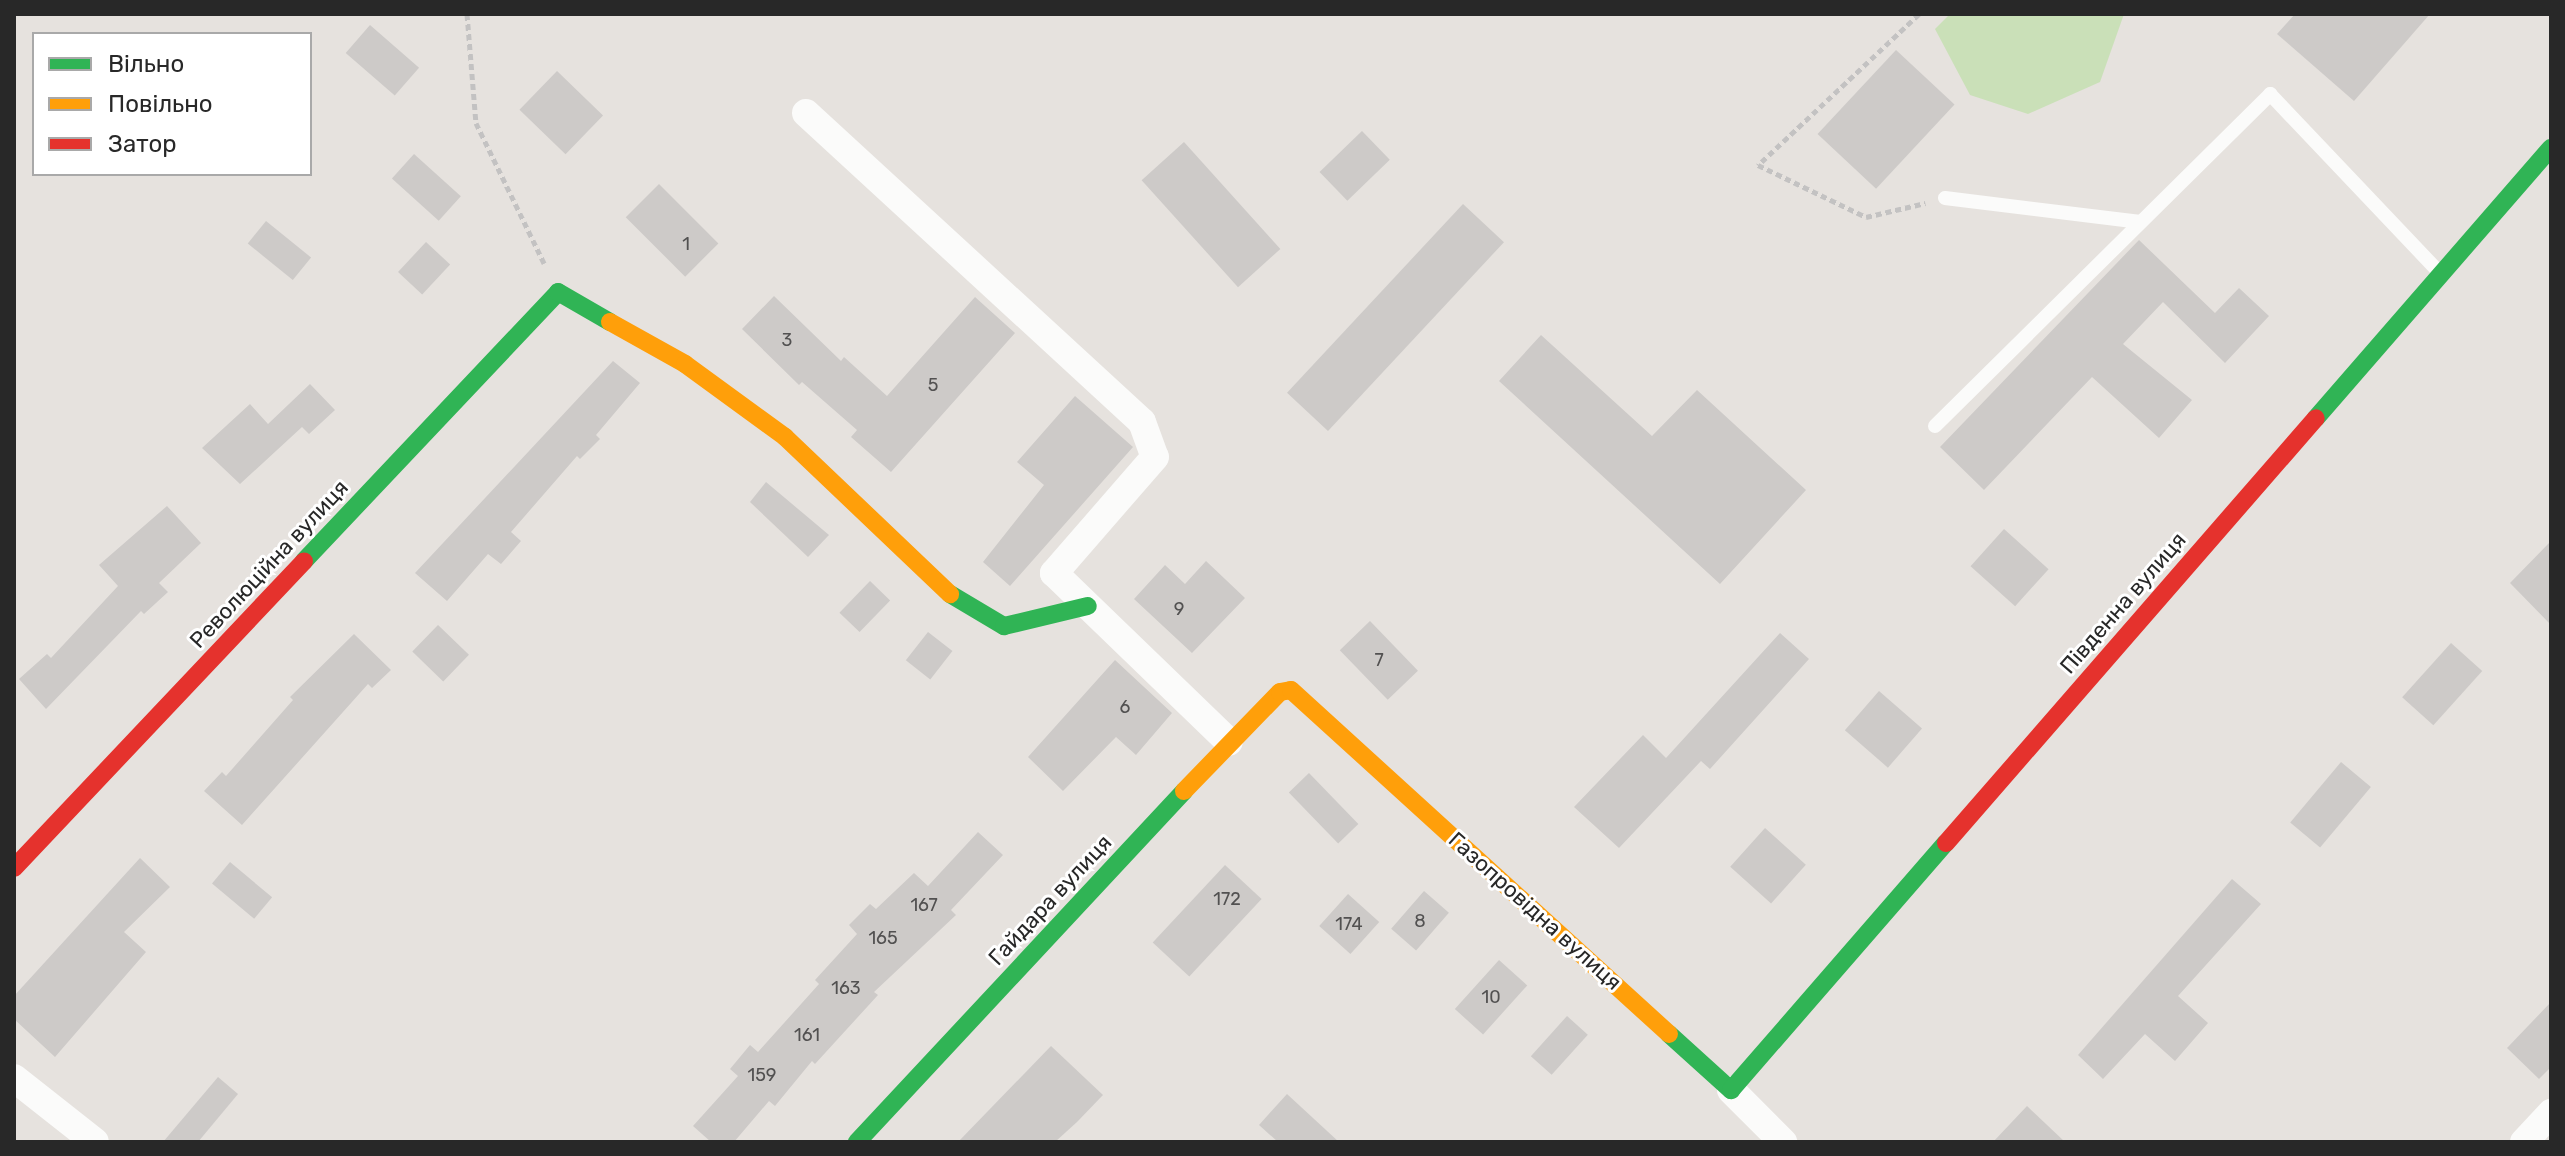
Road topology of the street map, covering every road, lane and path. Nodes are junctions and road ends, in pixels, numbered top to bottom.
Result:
1 (467, 14) edge
2 (1919, 14) edge
3 (806, 113) dead end
4 (2551, 148) edge
5 (1945, 198) joint
6 (2141, 222) junction
7 (2442, 275) junction
8 (558, 292) junction
9 (1935, 426) dead end
10 (1088, 606) junction
11 (1280, 692) joint
12 (1229, 742) junction
13 (14, 868) edge
14 (14, 1078) edge
15 (1731, 1090) junction
16 (2551, 1113) edge
17 (95, 1142) edge
18 (857, 1142) edge
19 (1783, 1142) edge
20 (2524, 1142) edge

1 - 8 path
2 - 5 path
3 - 10 street
4 - 7 street, Південна вулиця
5 - 6 lane
6 - 7 lane
6 - 9 lane
7 - 15 street, Південна вулиця
8 - 10 street
8 - 13 street, Революційна вулиця
10 - 12 street
11 - 12 street, Гайдара вулиця
11 - 15 street, Газопровідна вулиця
12 - 18 street, Гайдара вулиця
14 - 17 street
15 - 19 street, Газопровідна вулиця
16 - 20 street

